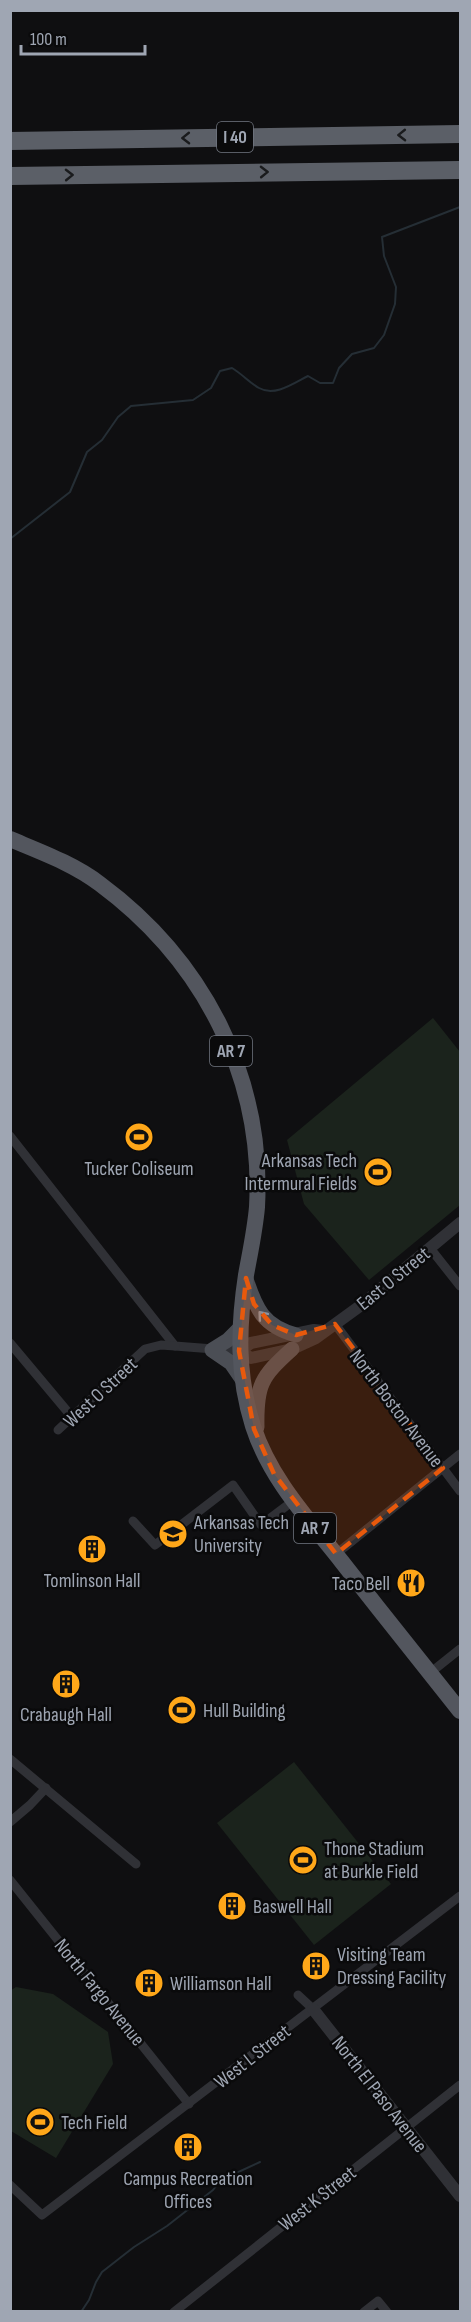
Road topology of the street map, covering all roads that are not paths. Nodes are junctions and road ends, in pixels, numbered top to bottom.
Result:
1 (460, 134) edge
2 (10, 141) edge
3 (460, 170) edge
4 (10, 176) edge
5 (10, 839) edge
6 (10, 1136) edge
7 (460, 1223) edge
8 (430, 1248) junction
9 (246, 1278) junction
10 (460, 1286) edge
11 (335, 1324) junction
12 (240, 1328) junction
13 (294, 1342) junction
14 (10, 1343) edge
15 (175, 1346) junction
16 (212, 1350) junction
17 (239, 1351) junction
18 (242, 1379) junction
19 (72, 1417) junction
20 (58, 1431) dead end
21 (257, 1436) junction
22 (460, 1454) edge
23 (442, 1468) junction
24 (460, 1491) edge
25 (293, 1501) junction
26 (133, 1521) dead end
27 (336, 1554) junction
28 (460, 1649) edge
29 (430, 1673) junction
30 (460, 1711) edge
31 (10, 1759) edge
32 (46, 1788) junction
33 (10, 1822) edge
34 (136, 1864) dead end
35 (10, 1880) edge
36 (460, 1896) edge
37 (298, 1995) dead end
38 (313, 2009) junction
39 (460, 2085) edge
40 (189, 2104) junction
41 (406, 2128) junction
42 (10, 2185) edge
43 (460, 2196) edge
44 (174, 2312) edge
45 (364, 2312) edge
46 (387, 2312) edge

1 -> 2 highway, I 40
4 -> 3 highway, I 40
5 - 9 highway, AR 7
6 - 15 street
7 - 8 street, East O Street
8 - 10 street
8 - 11 street, East O Street
9 - 12 highway, AR 7
13 -> 9 main road
11 - 13 street, East O Street
11 - 23 street, North Boston Avenue
12 - 16 main road
12 - 17 highway, AR 7
13 - 17 street, East O Street
13 - 21 main road
14 - 19 street
15 - 16 street, West O Street
15 - 19 street, West O Street
16 - 17 street, West O Street
16 - 18 main road
17 - 18 highway, AR 7
18 - 21 highway, AR 7
19 - 20 street, West O Street
21 - 25 highway, AR 7
22 - 23 street
23 - 24 street, North Boston Avenue
23 - 27 street
25 - 26 street
25 - 27 highway, AR 7
27 - 29 highway, AR 7
28 - 29 street
29 - 30 highway, AR 7
31 - 32 street
32 - 33 street
32 - 34 street
35 - 40 street, North Fargo Avenue
36 - 38 street, West L Street
37 - 38 street, North El Paso Avenue
38 - 40 street, West L Street
38 - 41 street, North El Paso Avenue
39 - 41 street, West K Street
40 - 42 street, West L Street
41 - 43 street, North El Paso Avenue
41 - 44 street, West K Street
45 - 46 street

